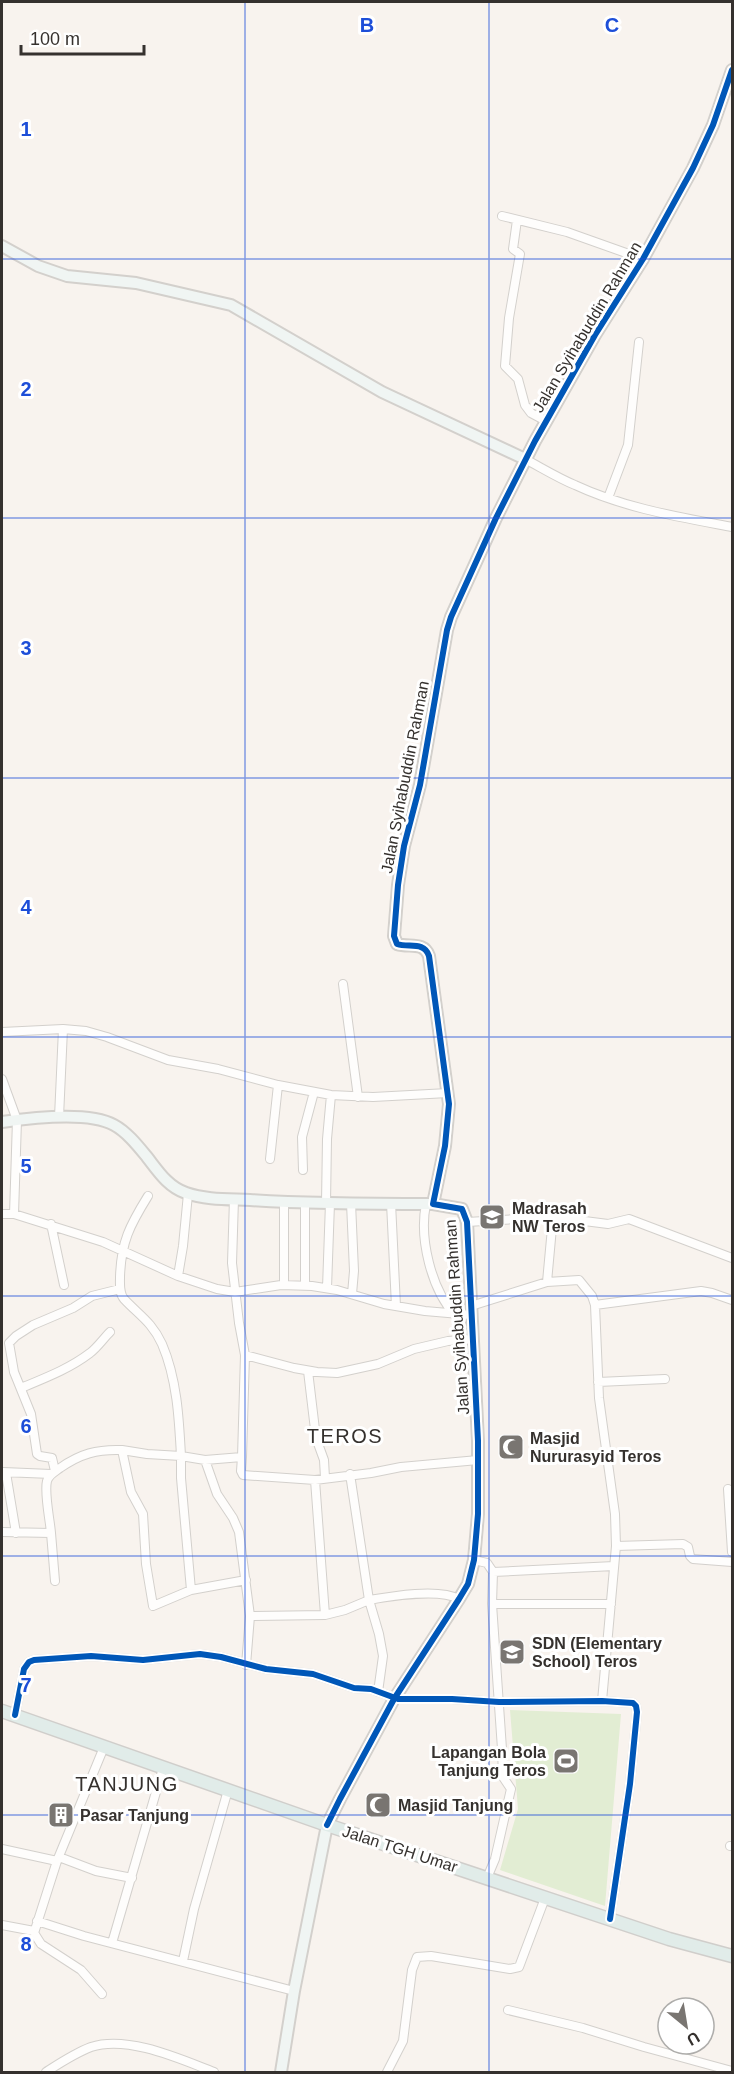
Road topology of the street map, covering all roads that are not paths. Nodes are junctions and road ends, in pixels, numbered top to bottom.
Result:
1 (732, 70) edge
2 (502, 216) dead end
3 (517, 220) junction
4 (2, 246) edge
5 (643, 259) junction
6 (639, 342) dead end
7 (546, 421) junction
8 (525, 459) junction
9 (608, 498) junction
10 (732, 527) edge
11 (343, 984) dead end
12 (63, 1029) junction
13 (2, 1032) edge
14 (2, 1079) edge
15 (278, 1085) junction
16 (314, 1092) junction
17 (448, 1093) junction
18 (331, 1095) junction
19 (358, 1097) junction
20 (59, 1117) junction
21 (17, 1120) junction
22 (2, 1122) edge
23 (270, 1159) dead end
24 (303, 1170) dead end
25 (188, 1194) junction
26 (148, 1196) dead end
27 (234, 1199) junction
28 (284, 1203) junction
29 (305, 1203) junction
30 (328, 1203) junction
31 (351, 1203) junction
32 (391, 1203) junction
33 (429, 1204) junction
34 (2, 1214) edge
35 (14, 1214) junction
36 (553, 1217) junction
37 (467, 1222) junction
38 (51, 1224) junction
39 (122, 1250) junction
40 (732, 1258) edge
41 (178, 1276) junction
42 (547, 1282) junction
43 (64, 1285) dead end
44 (284, 1285) junction
45 (305, 1286) junction
46 (327, 1288) junction
47 (120, 1289) junction
48 (235, 1292) junction
49 (352, 1294) junction
50 (732, 1300) edge
51 (595, 1305) junction
52 (396, 1306) junction
53 (471, 1310) junction
54 (455, 1315) junction
55 (110, 1332) dead end
56 (472, 1339) junction
57 (5, 1348) edge
58 (245, 1355) junction
59 (309, 1371) junction
60 (665, 1379) dead end
61 (598, 1382) junction
62 (21, 1388) junction
63 (122, 1450) junction
64 (181, 1456) junction
65 (242, 1458) junction
66 (206, 1460) junction
67 (478, 1460) junction
68 (4, 1472) edge
69 (53, 1473) junction
70 (350, 1474) junction
71 (325, 1478) junction
72 (315, 1480) junction
73 (728, 1489) dead end
74 (2, 1532) edge
75 (16, 1533) junction
76 (51, 1533) junction
77 (616, 1546) junction
78 (732, 1552) edge
79 (474, 1560) junction
80 (732, 1562) edge
81 (614, 1566) junction
82 (493, 1572) junction
83 (246, 1580) junction
84 (55, 1581) dead end
85 (191, 1590) junction
86 (459, 1599) junction
87 (369, 1600) junction
88 (492, 1604) junction
89 (611, 1604) junction
90 (325, 1615) junction
91 (250, 1616) junction
92 (246, 1665) junction
93 (378, 1692) junction
94 (394, 1699) junction
95 (602, 1701) junction
96 (499, 1702) junction
97 (2, 1711) edge
98 (15, 1715) junction
99 (104, 1747) junction
100 (163, 1768) junction
101 (228, 1790) junction
102 (327, 1825) junction
103 (2, 1849) edge
104 (58, 1859) junction
105 (132, 1878) junction
106 (487, 1878) junction
107 (545, 1898) junction
108 (610, 1919) junction
109 (38, 1921) junction
110 (2, 1925) edge
111 (34, 1931) junction
112 (112, 1943) junction
113 (732, 1956) edge
114 (183, 1961) junction
115 (294, 1991) junction
116 (102, 1994) dead end
117 (508, 2010) dead end
118 (732, 2071) edge
119 (46, 2073) edge
120 (214, 2073) edge
121 (281, 2073) edge
122 (387, 2073) edge

1 - 5 street, Jalan Syihabuddin Rahman
2 - 3 street
3 - 5 street
3 - 7 street
4 - 8 street
5 - 7 street, Jalan Syihabuddin Rahman
6 - 9 street
7 - 8 street, Jalan Syihabuddin Rahman
8 - 9 street
8 - 17 street, Jalan Syihabuddin Rahman
9 - 10 street
11 - 19 street
12 - 13 street
12 - 15 street
12 - 20 street
14 - 21 street
15 - 16 street
15 - 23 street
16 - 18 street
16 - 24 street
17 - 19 street
17 - 33 street, Jalan Syihabuddin Rahman
18 - 19 street
18 - 30 street
20 - 21 street
20 - 25 street
21 - 22 street
21 - 35 street
25 - 27 street
25 - 41 street
26 - 39 street
27 - 28 street
27 - 48 street
28 - 29 street
28 - 44 street
29 - 30 street
29 - 45 street
30 - 31 street
30 - 46 street
31 - 32 street
31 - 49 street
32 - 33 street
32 - 52 street
33 - 37 street, Jalan Syihabuddin Rahman
33 - 54 street
34 - 35 street
35 - 38 street
36 - 37 street
36 - 40 street
36 - 42 street
37 - 53 street, Jalan Syihabuddin Rahman
38 - 39 street
38 - 43 street
39 - 41 street
39 - 47 street
41 - 48 street
42 - 51 street
42 - 53 street
44 - 45 street
44 - 48 street
45 - 46 street
46 - 49 street
47 - 57 street
47 - 64 street
48 - 58 street
49 - 52 street
50 - 51 street
51 - 61 street
52 - 54 street
53 - 54 street
53 - 56 street, Jalan Syihabuddin Rahman
55 - 62 street
56 - 59 street
56 - 67 street, Jalan Syihabuddin Rahman
57 - 62 street
58 - 59 street
58 - 65 street
59 - 71 street
60 - 61 street
61 - 77 street
62 - 69 street
63 - 64 street
63 - 69 street
63 - 85 street
64 - 66 street
64 - 85 street
65 - 66 street
65 - 72 street
66 - 83 street
67 - 70 street
67 - 79 street, Jalan Syihabuddin Rahman
68 - 69 street
68 - 75 street
69 - 76 street
70 - 71 street
70 - 87 street
71 - 72 street
72 - 90 street
73 - 78 street
74 - 75 street
75 - 76 street
76 - 84 street
77 - 80 street
77 - 81 street
79 - 82 street
79 - 86 street, Jalan Syihabuddin Rahman
81 - 82 street
81 - 89 street
82 - 88 street
83 - 85 street
83 - 91 street
86 - 87 street
86 - 94 street, Jalan Syihabuddin Rahman
87 - 90 street
87 - 93 street
88 - 89 street
88 - 96 street
89 - 95 street
90 - 91 street
91 - 92 street
92 - 93 street
92 - 98 street
93 - 94 street
94 - 96 street
94 - 102 street, Jalan Syihabuddin Rahman
95 - 96 street
95 - 108 street
96 - 106 street
97 - 98 main road, Jalan TGH Umar
98 - 99 main road, Jalan TGH Umar
99 - 100 main road, Jalan TGH Umar
99 - 104 street
100 - 101 main road, Jalan TGH Umar
100 - 105 street
101 - 102 main road, Jalan TGH Umar
101 - 114 street
102 - 106 main road, Jalan TGH Umar
102 - 115 street, Jalan Syihabuddin Rahman
103 - 104 street
104 - 105 street
104 - 109 street
105 - 112 street
106 - 107 main road, Jalan TGH Umar
107 - 108 main road, Jalan TGH Umar
107 - 122 street
108 - 113 main road, Jalan TGH Umar
109 - 111 street
109 - 112 street
110 - 111 street
111 - 116 street
112 - 114 street
114 - 115 street
115 - 121 street, Jalan Syihabuddin Rahman
117 - 118 street
119 - 120 street

